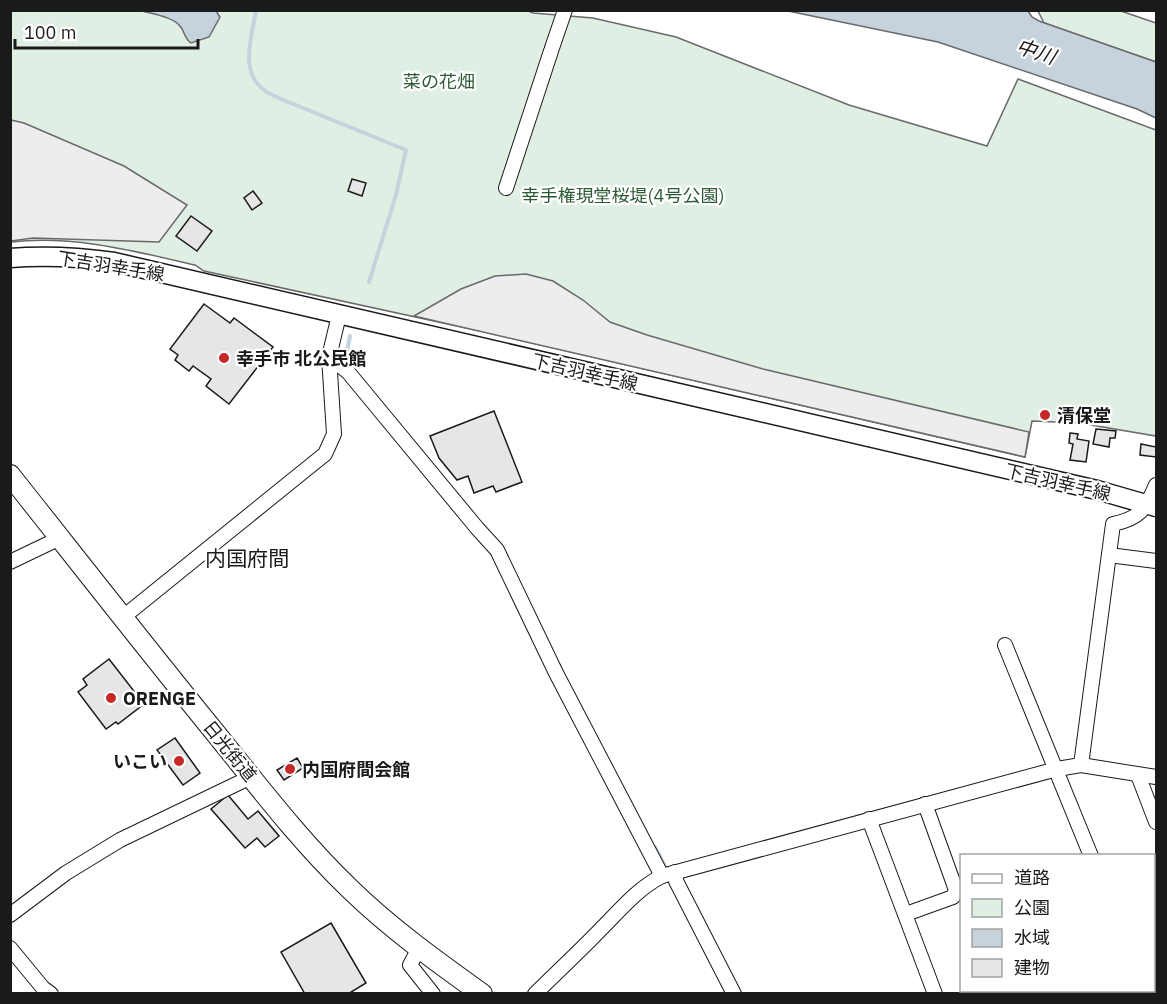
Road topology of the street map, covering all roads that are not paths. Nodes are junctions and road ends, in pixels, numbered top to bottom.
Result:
1 (565, 10) edge
2 (506, 188) dead end
3 (10, 258) edge
4 (339, 315) junction
5 (328, 357) junction
6 (10, 475) edge
7 (1156, 485) edge
8 (1153, 505) edge
9 (60, 538) junction
10 (1109, 555) junction
11 (1156, 561) edge
12 (10, 562) edge
13 (122, 618) junction
14 (1005, 645) dead end
15 (1081, 765) junction
16 (1057, 769) junction
17 (1138, 775) junction
18 (251, 777) junction
19 (1156, 777) edge
20 (925, 804) junction
21 (869, 819) junction
22 (1156, 822) edge
23 (1091, 854) edge
24 (668, 874) junction
25 (906, 914) junction
26 (10, 915) edge
27 (10, 948) edge
28 (419, 948) junction
29 (51, 993) edge
30 (433, 993) edge
31 (482, 993) edge
32 (535, 993) edge
33 (734, 993) edge
34 (935, 993) edge

1 - 2 street
3 - 4 main road, 下吉羽幸手線
4 - 5 street
4 - 8 main road, 下吉羽幸手線
5 - 13 street
5 - 24 street
6 - 9 highway, 日光街道
7 - 8 street
8 - 10 street
9 - 12 street
9 - 13 highway, 日光街道
10 - 11 street
10 - 15 street
13 - 18 highway, 日光街道
14 - 16 street
15 - 16 street
15 - 17 street
16 - 20 street
16 - 23 street
17 - 19 street
17 - 22 street
18 - 26 street
18 - 28 highway, 日光街道
20 - 21 street
20 - 25 street
21 - 24 street
21 - 25 street
24 - 32 street
24 - 33 street
25 - 34 street
27 - 29 street
28 - 30 street
28 - 31 highway, 日光街道

